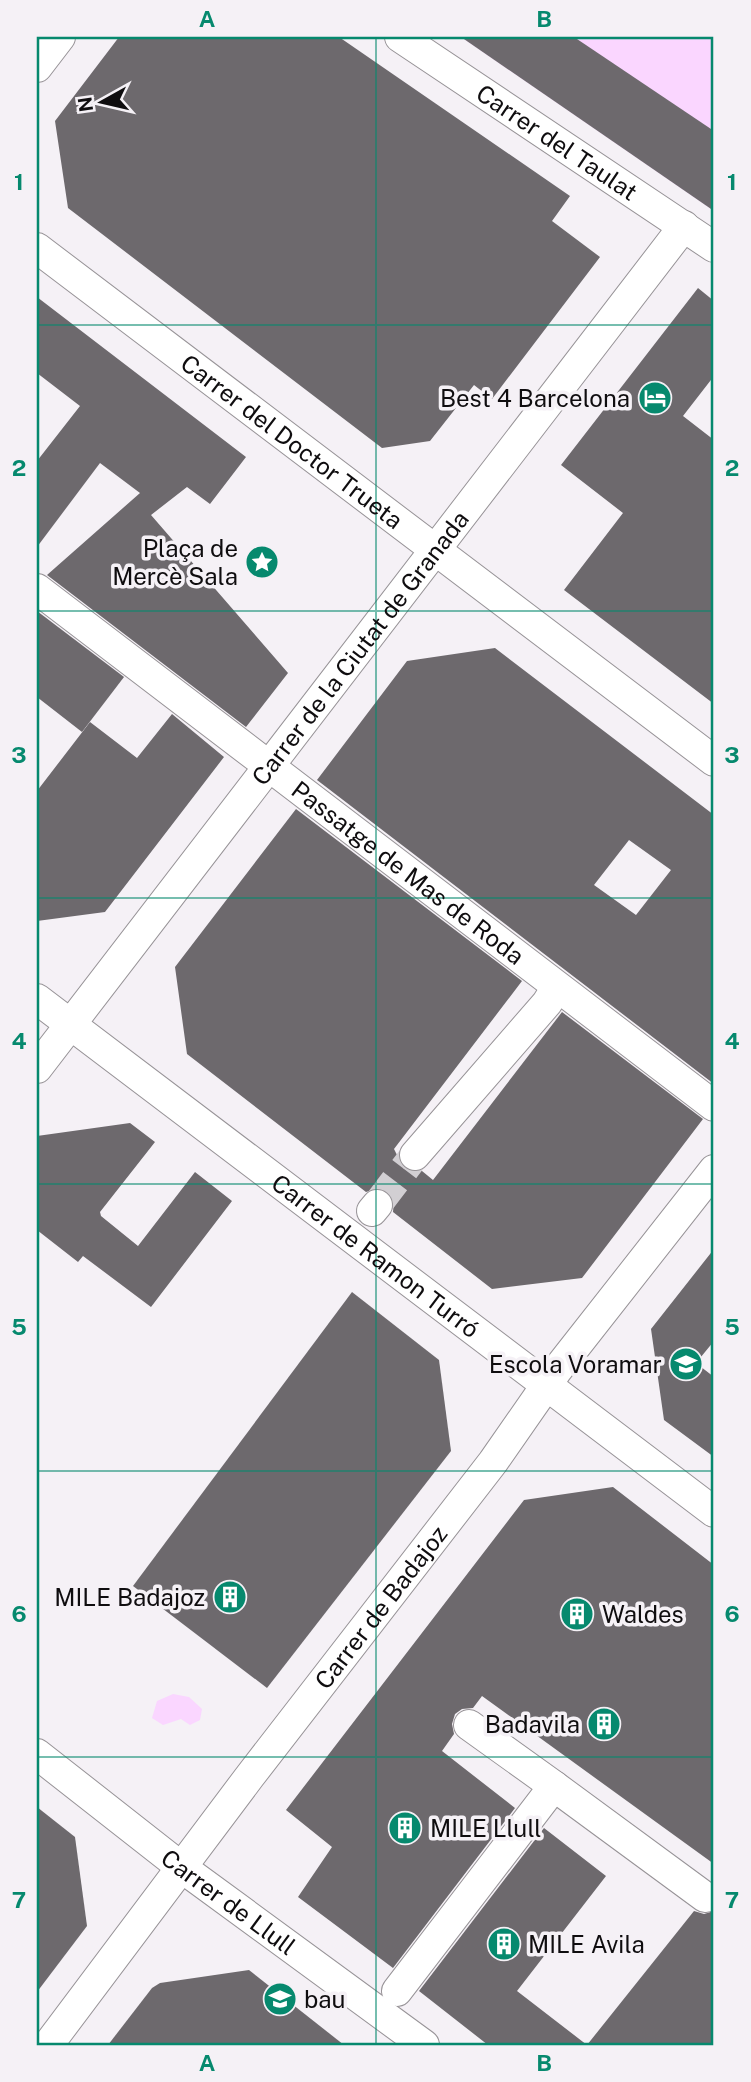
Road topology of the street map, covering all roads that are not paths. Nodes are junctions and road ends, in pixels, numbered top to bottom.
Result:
1 (60, 37) edge
2 (400, 37) edge
3 (37, 67) edge
4 (684, 226) junction
5 (714, 247) edge
6 (37, 248) edge
7 (435, 548) junction
8 (37, 589) edge
9 (714, 761) edge
10 (268, 765) junction
11 (557, 987) junction
12 (37, 999) edge
13 (71, 1023) junction
14 (37, 1068) edge
15 (714, 1106) edge
16 (415, 1155) tunnel mouth
17 (714, 1170) edge
18 (549, 1384) junction
19 (714, 1512) edge
20 (470, 1725) dead end
21 (37, 1754) edge
22 (554, 1786) junction
23 (181, 1867) junction
24 (705, 1897) dead end
25 (397, 1991) dead end
26 (48, 2045) edge
27 (425, 2045) edge

1 - 3 street
2 - 4 street, Carrer del Taulat
4 - 5 street, Carrer del Taulat
4 - 7 street, Carrer de la Ciutat de Granada
6 - 7 street, Carrer del Doctor Trueta
7 - 9 street, Carrer del Doctor Trueta
7 - 10 street, Carrer de la Ciutat de Granada
8 - 10 street, Passatge de Mas de Roda
10 - 11 street, Passatge de Mas de Roda
10 - 13 street, Carrer de la Ciutat de Granada
11 - 15 street, Passatge de Mas de Roda
11 - 16 street
12 - 13 street, Carrer de Ramon Turró
13 - 14 street, Carrer de la Ciutat de Granada
13 - 18 street, Carrer de Ramon Turró
17 - 18 street, Carrer de Badajoz
18 - 19 street, Carrer de Ramon Turró
18 - 23 street, Carrer de Badajoz
20 - 22 street
21 - 23 street, Carrer de Llull
22 - 24 street
22 - 25 street
23 - 26 street, Carrer de Badajoz
23 - 27 street, Carrer de Llull

